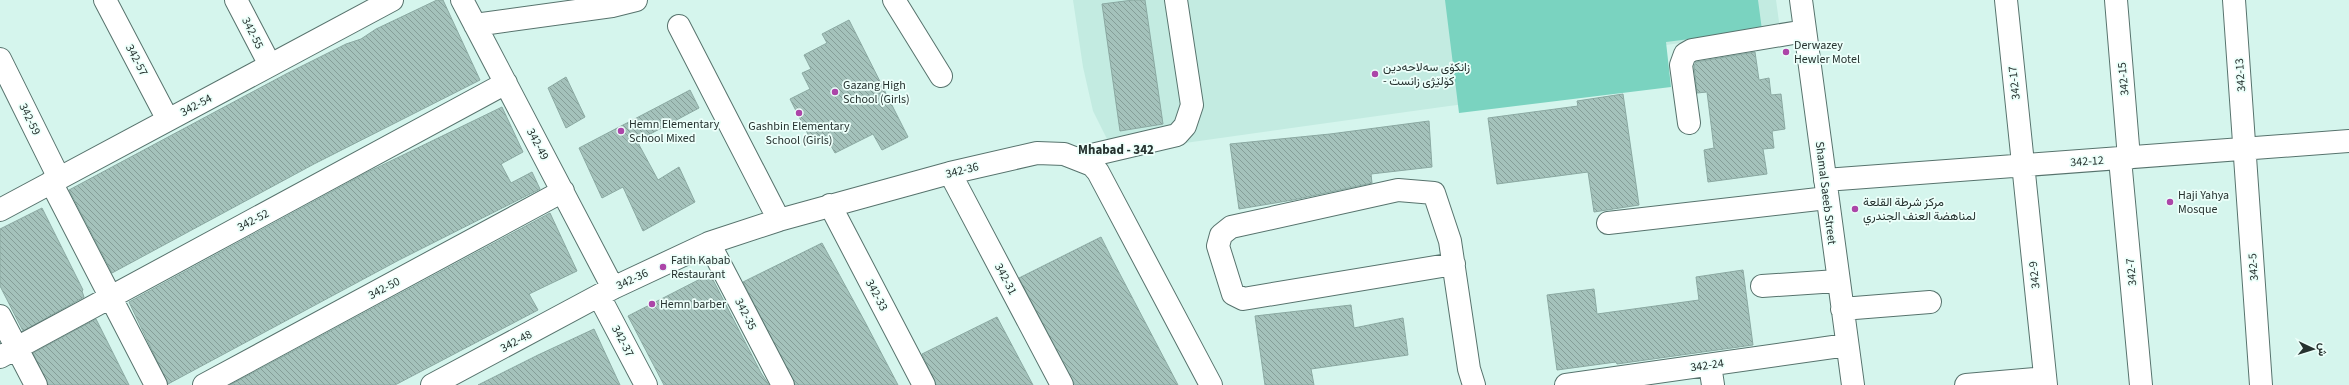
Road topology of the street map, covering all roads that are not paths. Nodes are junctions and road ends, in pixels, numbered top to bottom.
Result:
1 (105, 0) edge
2 (236, 0) edge
3 (392, 0) edge
4 (462, 0) edge
5 (636, 0) edge
6 (894, 0) edge
7 (1176, 0) edge
8 (1801, 0) edge
9 (2006, 0) edge
10 (2116, 0) edge
11 (2234, 0) edge
12 (614, 3) edge
13 (475, 25) junction
14 (679, 26) dead end
15 (1805, 31) junction
16 (0, 59) edge
17 (270, 65) junction
18 (941, 76) dead end
19 (506, 83) junction
20 (168, 120) junction
21 (1689, 123) dead end
22 (2349, 142) edge
23 (2246, 149) junction
24 (1079, 158) junction
25 (2125, 158) junction
26 (2023, 166) junction
27 (950, 173) junction
28 (55, 180) junction
29 (1826, 189) junction
30 (563, 191) junction
31 (830, 205) junction
32 (0, 210) edge
33 (779, 220) junction
34 (1608, 223) dead end
35 (710, 242) junction
36 (1454, 264) junction
37 (1837, 281) junction
38 (1762, 286) dead end
39 (606, 292) junction
40 (110, 297) junction
41 (1930, 302) dead end
42 (1842, 308) junction
43 (0, 316) edge
44 (1847, 345) junction
45 (8, 352) edge
46 (1712, 375) edge
47 (2046, 382) edge
48 (36, 385) edge
49 (156, 385) edge
50 (204, 385) edge
51 (432, 385) edge
52 (646, 385) edge
53 (783, 385) edge
54 (924, 385) edge
55 (1062, 385) edge
56 (1211, 385) edge
57 (1474, 385) edge
58 (1566, 385) edge
59 (1853, 385) edge
60 (1966, 385) edge
61 (2141, 385) edge
62 (2261, 385) edge

1 - 20 street, 342-57
2 - 17 street, 342-55
3 - 17 street, 342-54
4 - 13 street, 342-49
5 - 12 street
6 - 18 street
7 - 24 street
8 - 15 street, Shamal Saeeb Street
9 - 26 street, 342-17
10 - 25 street, 342-15
11 - 23 street, 342-13
12 - 13 street
13 - 19 street, 342-49
14 - 33 street
15 - 21 street
15 - 29 street, Shamal Saeeb Street
16 - 28 street, 342-59
17 - 20 street, 342-54
19 - 30 street, 342-49
19 - 40 street, 342-52
20 - 28 street, 342-54
22 - 23 street, 342-12
23 - 25 street, 342-12
23 - 62 street, 342-5
24 - 27 street, 342-36
24 - 56 street, 342-36
25 - 26 street, 342-12
25 - 61 street, 342-7
26 - 29 street, 342-12
26 - 47 street, 342-9
27 - 31 street, 342-36
27 - 55 street, 342-31
28 - 32 street, 342-54
28 - 40 street, 342-59
29 - 34 street, 342-12
29 - 37 street, Shamal Saeeb Street
30 - 39 street, 342-49
30 - 50 street, 342-50
31 - 33 street, 342-36
31 - 54 street, 342-33
33 - 35 street, 342-36
35 - 39 street, 342-36
35 - 53 street, 342-35
36 - 36 street
36 - 57 street
37 - 38 street
37 - 42 street, Shamal Saeeb Street
39 - 51 street, 342-48
39 - 52 street, 342-37
40 - 45 street, 342-52
40 - 49 street, 342-59
41 - 42 street
42 - 44 street, Shamal Saeeb Street
43 - 45 street
44 - 46 street, 342-24
44 - 59 street, Shamal Saeeb Street
45 - 48 street
46 - 58 street, 342-24
47 - 60 street

